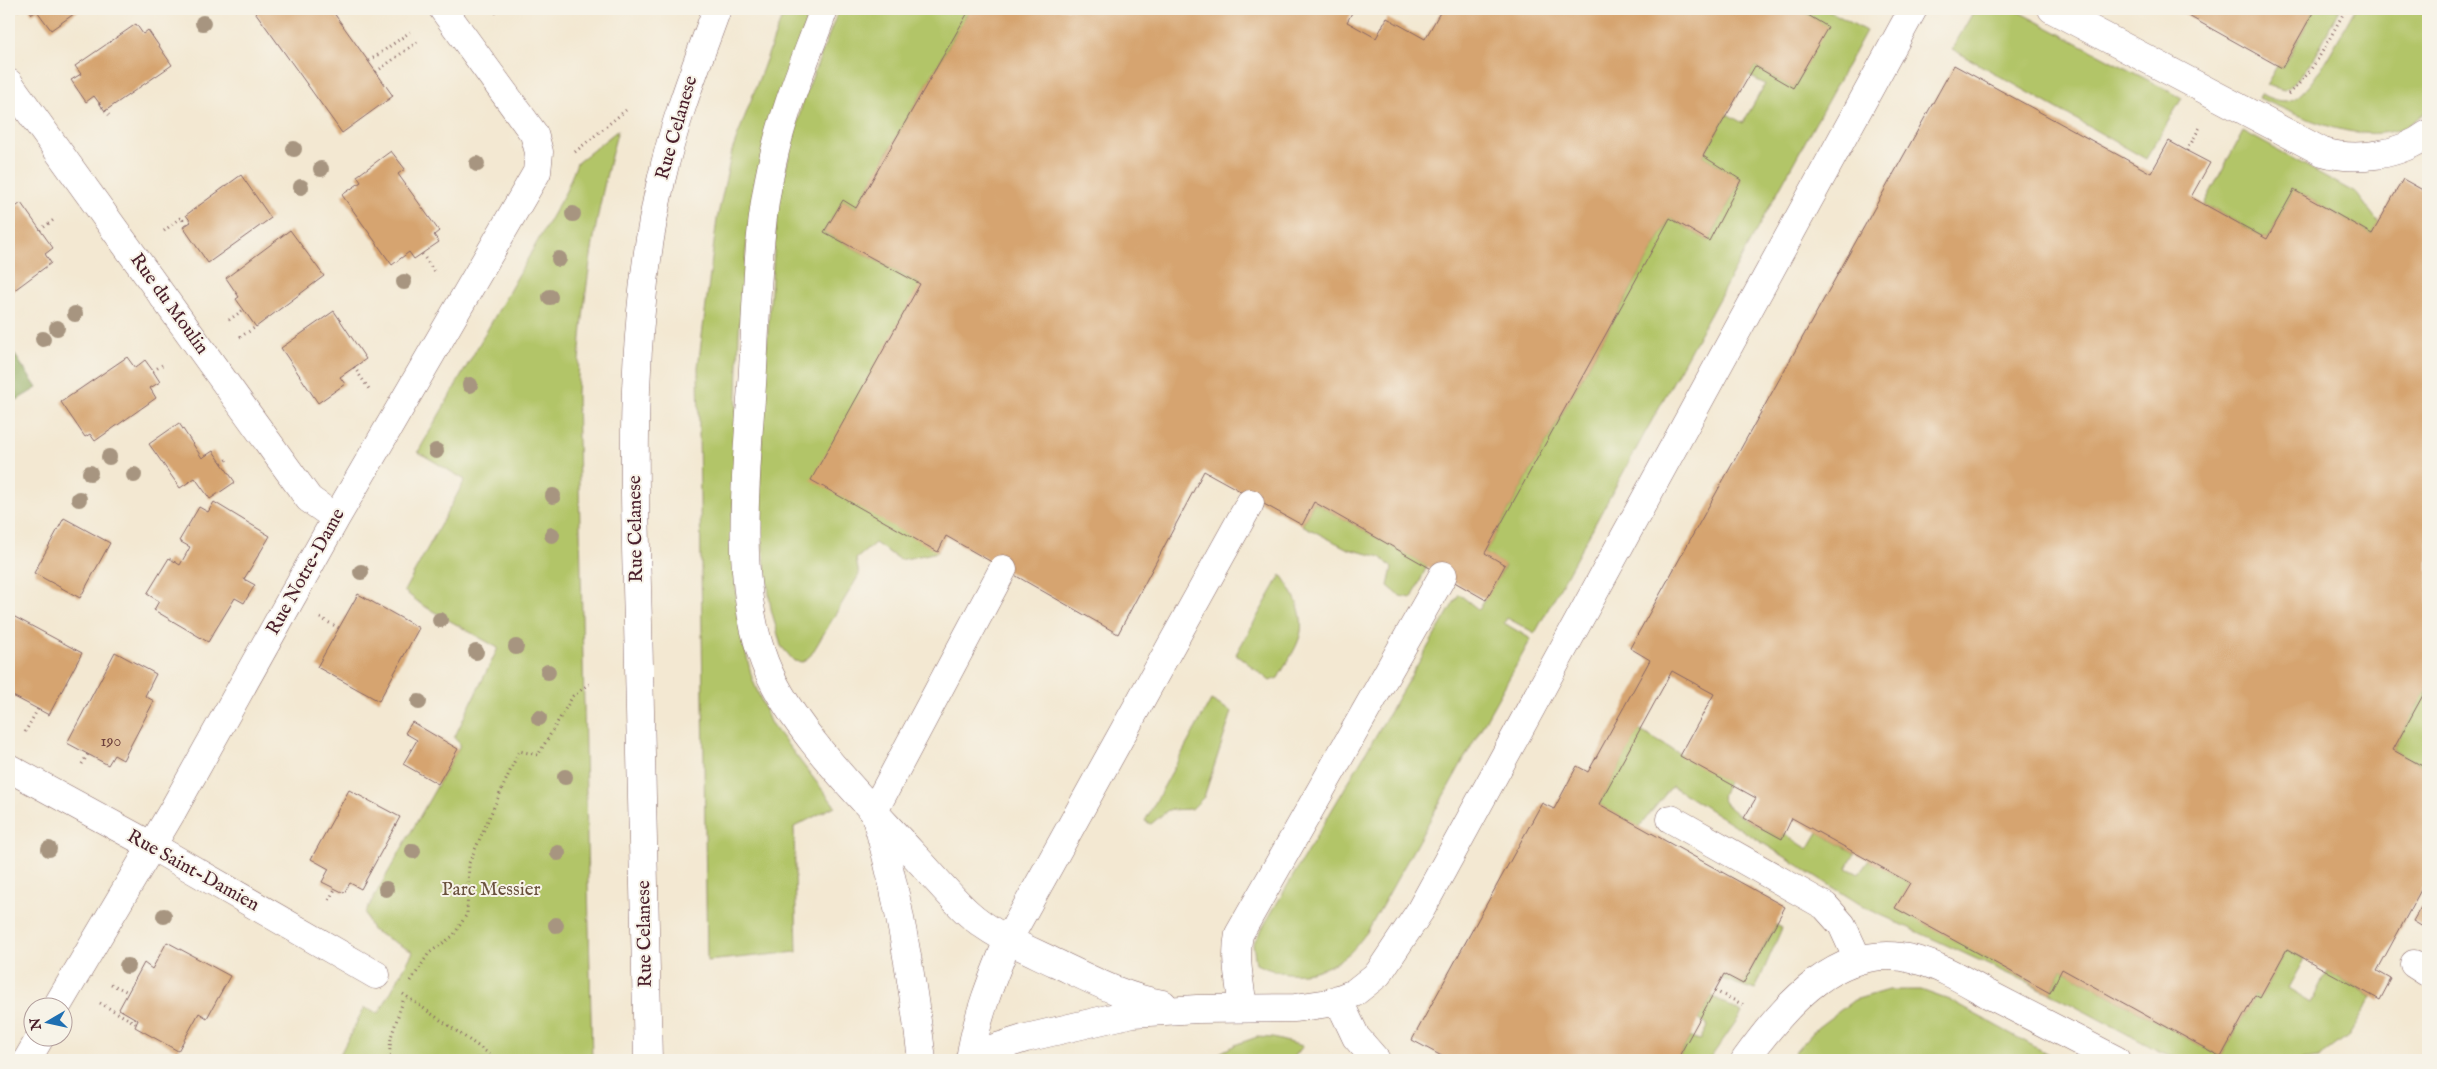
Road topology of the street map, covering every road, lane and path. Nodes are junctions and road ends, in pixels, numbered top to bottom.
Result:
1 (19, 9) edge
2 (340, 9) edge
3 (443, 9) edge
4 (502, 9) edge
5 (716, 9) edge
6 (824, 9) edge
7 (1913, 9) edge
8 (2052, 9) edge
9 (2346, 9) edge
10 (334, 13) dead end
11 (495, 13) dead end
12 (9, 16) edge
13 (410, 32) dead end
14 (417, 42) dead end
15 (369, 62) dead end
16 (376, 72) dead end
17 (9, 83) edge
18 (2282, 95) dead end
19 (100, 103) dead end
20 (626, 110) dead end
21 (109, 116) dead end
22 (2428, 134) edge
23 (573, 154) dead end
24 (55, 219) dead end
25 (186, 225) dead end
26 (40, 230) dead end
27 (164, 231) dead end
28 (422, 254) dead end
29 (439, 279) dead end
30 (244, 310) dead end
31 (229, 320) dead end
32 (256, 327) dead end
33 (240, 337) dead end
34 (162, 365) dead end
35 (354, 368) dead end
36 (153, 371) dead end
37 (373, 395) dead end
38 (230, 458) dead end
39 (222, 463) dead end
40 (1250, 503) dead end
41 (336, 518) junction
42 (1003, 569) dead end
43 (1443, 575) dead end
44 (318, 617) dead end
45 (339, 628) dead end
46 (590, 684) dead end
47 (38, 709) dead end
48 (25, 732) dead end
49 (88, 754) dead end
50 (82, 764) dead end
51 (9, 768) edge
52 (874, 811) junction
53 (1671, 818) dead end
54 (152, 846) junction
55 (335, 888) dead end
56 (330, 900) dead end
57 (1008, 940) junction
58 (1858, 960) junction
59 (376, 975) dead end
60 (108, 982) dead end
61 (128, 992) dead end
62 (400, 992) dead end
63 (405, 995) junction
64 (63, 996) edge
65 (1338, 999) junction
66 (97, 1001) dead end
67 (1243, 1008) junction
68 (1198, 1009) junction
69 (137, 1024) dead end
70 (36, 1046) edge
71 (28, 1060) edge
72 (389, 1060) edge
73 (498, 1060) edge
74 (648, 1060) edge
75 (922, 1060) edge
76 (970, 1060) edge
77 (978, 1060) edge
78 (1376, 1060) edge
79 (1745, 1060) edge
80 (2116, 1060) edge

1 - 12 path
2 - 10 path
3 - 41 street, Rue Notre-Dame
4 - 11 path
5 - 74 street, Rue Celanese
6 - 52 street
7 - 65 street
8 - 22 street
9 - 18 path
13 - 15 path
14 - 16 path
17 - 41 street, Rue du Moulin
19 - 21 path
20 - 23 path
24 - 26 path
25 - 27 path
28 - 29 path
30 - 31 path
32 - 33 path
34 - 36 path
35 - 37 path
38 - 39 path
40 - 57 street
41 - 54 street, Rue Notre-Dame
42 - 52 street
43 - 67 street
44 - 45 path
46 - 63 path
47 - 48 path
49 - 50 path
51 - 54 street, Rue Saint-Damien
52 - 57 street
52 - 75 street
53 - 58 street
54 - 59 street, Rue Saint-Damien
54 - 64 street, Rue Notre-Dame
55 - 56 path
57 - 68 street
57 - 76 street
58 - 79 street
58 - 80 street
60 - 61 path
62 - 63 path
63 - 72 path
63 - 73 path
65 - 67 street
65 - 78 street
66 - 69 path
67 - 68 street
68 - 77 street
70 - 71 street

